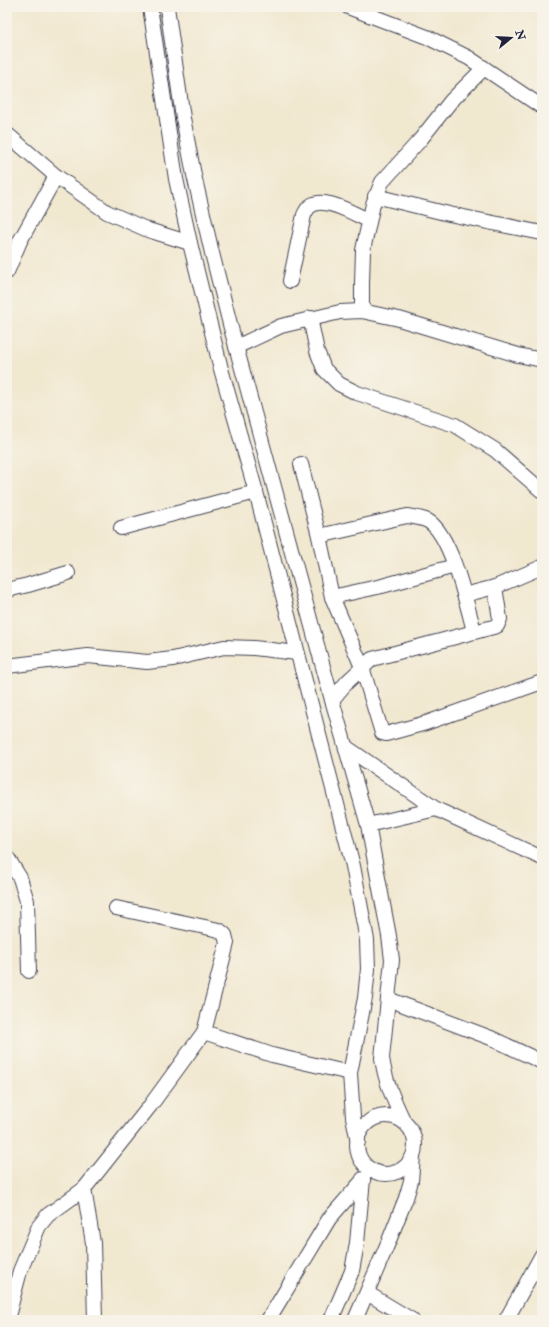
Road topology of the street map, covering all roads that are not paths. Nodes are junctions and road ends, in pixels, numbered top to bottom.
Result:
1 (150, 7) edge
2 (167, 7) edge
3 (348, 7) edge
4 (484, 68) junction
5 (542, 106) edge
6 (7, 134) edge
7 (56, 176) junction
8 (375, 196) junction
9 (368, 220) junction
10 (542, 233) edge
11 (190, 243) junction
12 (7, 272) edge
13 (290, 281) dead end
14 (362, 311) junction
15 (310, 318) junction
16 (236, 347) junction
17 (542, 360) edge
18 (301, 464) dead end
19 (256, 492) junction
20 (542, 492) edge
21 (121, 528) dead end
22 (319, 536) junction
23 (455, 566) junction
24 (542, 567) edge
25 (68, 573) dead end
26 (495, 587) junction
27 (7, 590) edge
28 (464, 595) junction
29 (332, 597) junction
30 (474, 631) junction
31 (297, 653) junction
32 (7, 666) edge
33 (362, 667) junction
34 (542, 682) edge
35 (332, 700) junction
36 (346, 747) junction
37 (436, 809) junction
38 (368, 825) junction
39 (7, 857) edge
40 (542, 858) edge
41 (116, 908) dead end
42 (29, 971) dead end
43 (388, 999) junction
44 (204, 1032) junction
45 (542, 1062) edge
46 (350, 1074) junction
47 (404, 1122) junction
48 (358, 1142) junction
49 (413, 1156) junction
50 (365, 1164) junction
51 (363, 1180) junction
52 (84, 1189) junction
53 (542, 1255) edge
54 (367, 1293) junction
55 (7, 1319) edge
56 (10, 1320) edge
57 (95, 1320) edge
58 (268, 1320) edge
59 (331, 1320) edge
60 (355, 1320) edge
61 (412, 1320) edge
62 (506, 1320) edge

1 - 11 street
2 - 16 street
3 - 4 street
4 - 5 street
4 - 8 street
6 - 7 street
7 - 11 street
7 - 12 street
8 - 9 street
8 - 10 street
9 - 13 street
9 - 14 street
11 - 19 street
14 - 15 street
14 - 17 street
15 - 16 street
15 - 20 street
16 - 35 street
18 - 22 street
19 - 21 street
19 - 31 street
22 - 23 street
22 - 29 street
23 - 28 street
23 - 29 street
24 - 26 street
25 - 27 street
26 - 28 street
26 - 30 street
28 - 30 street
29 - 33 street
30 - 33 street
31 - 32 street
31 - 46 street
33 - 34 street
33 - 35 street
35 - 36 street
36 - 37 street
36 - 38 street
37 - 38 street
37 - 40 street
38 - 43 street
39 - 42 street
41 - 44 street
43 - 45 street
43 - 47 street
44 - 46 street
44 - 52 street
46 - 48 street
47 - 48 street
47 - 49 street
48 - 50 street
49 - 50 street
49 - 54 street
50 - 51 street
51 - 58 street
51 - 59 street
52 - 55 street
52 - 57 street
53 - 62 street
54 - 60 street
54 - 61 street
55 - 56 street

